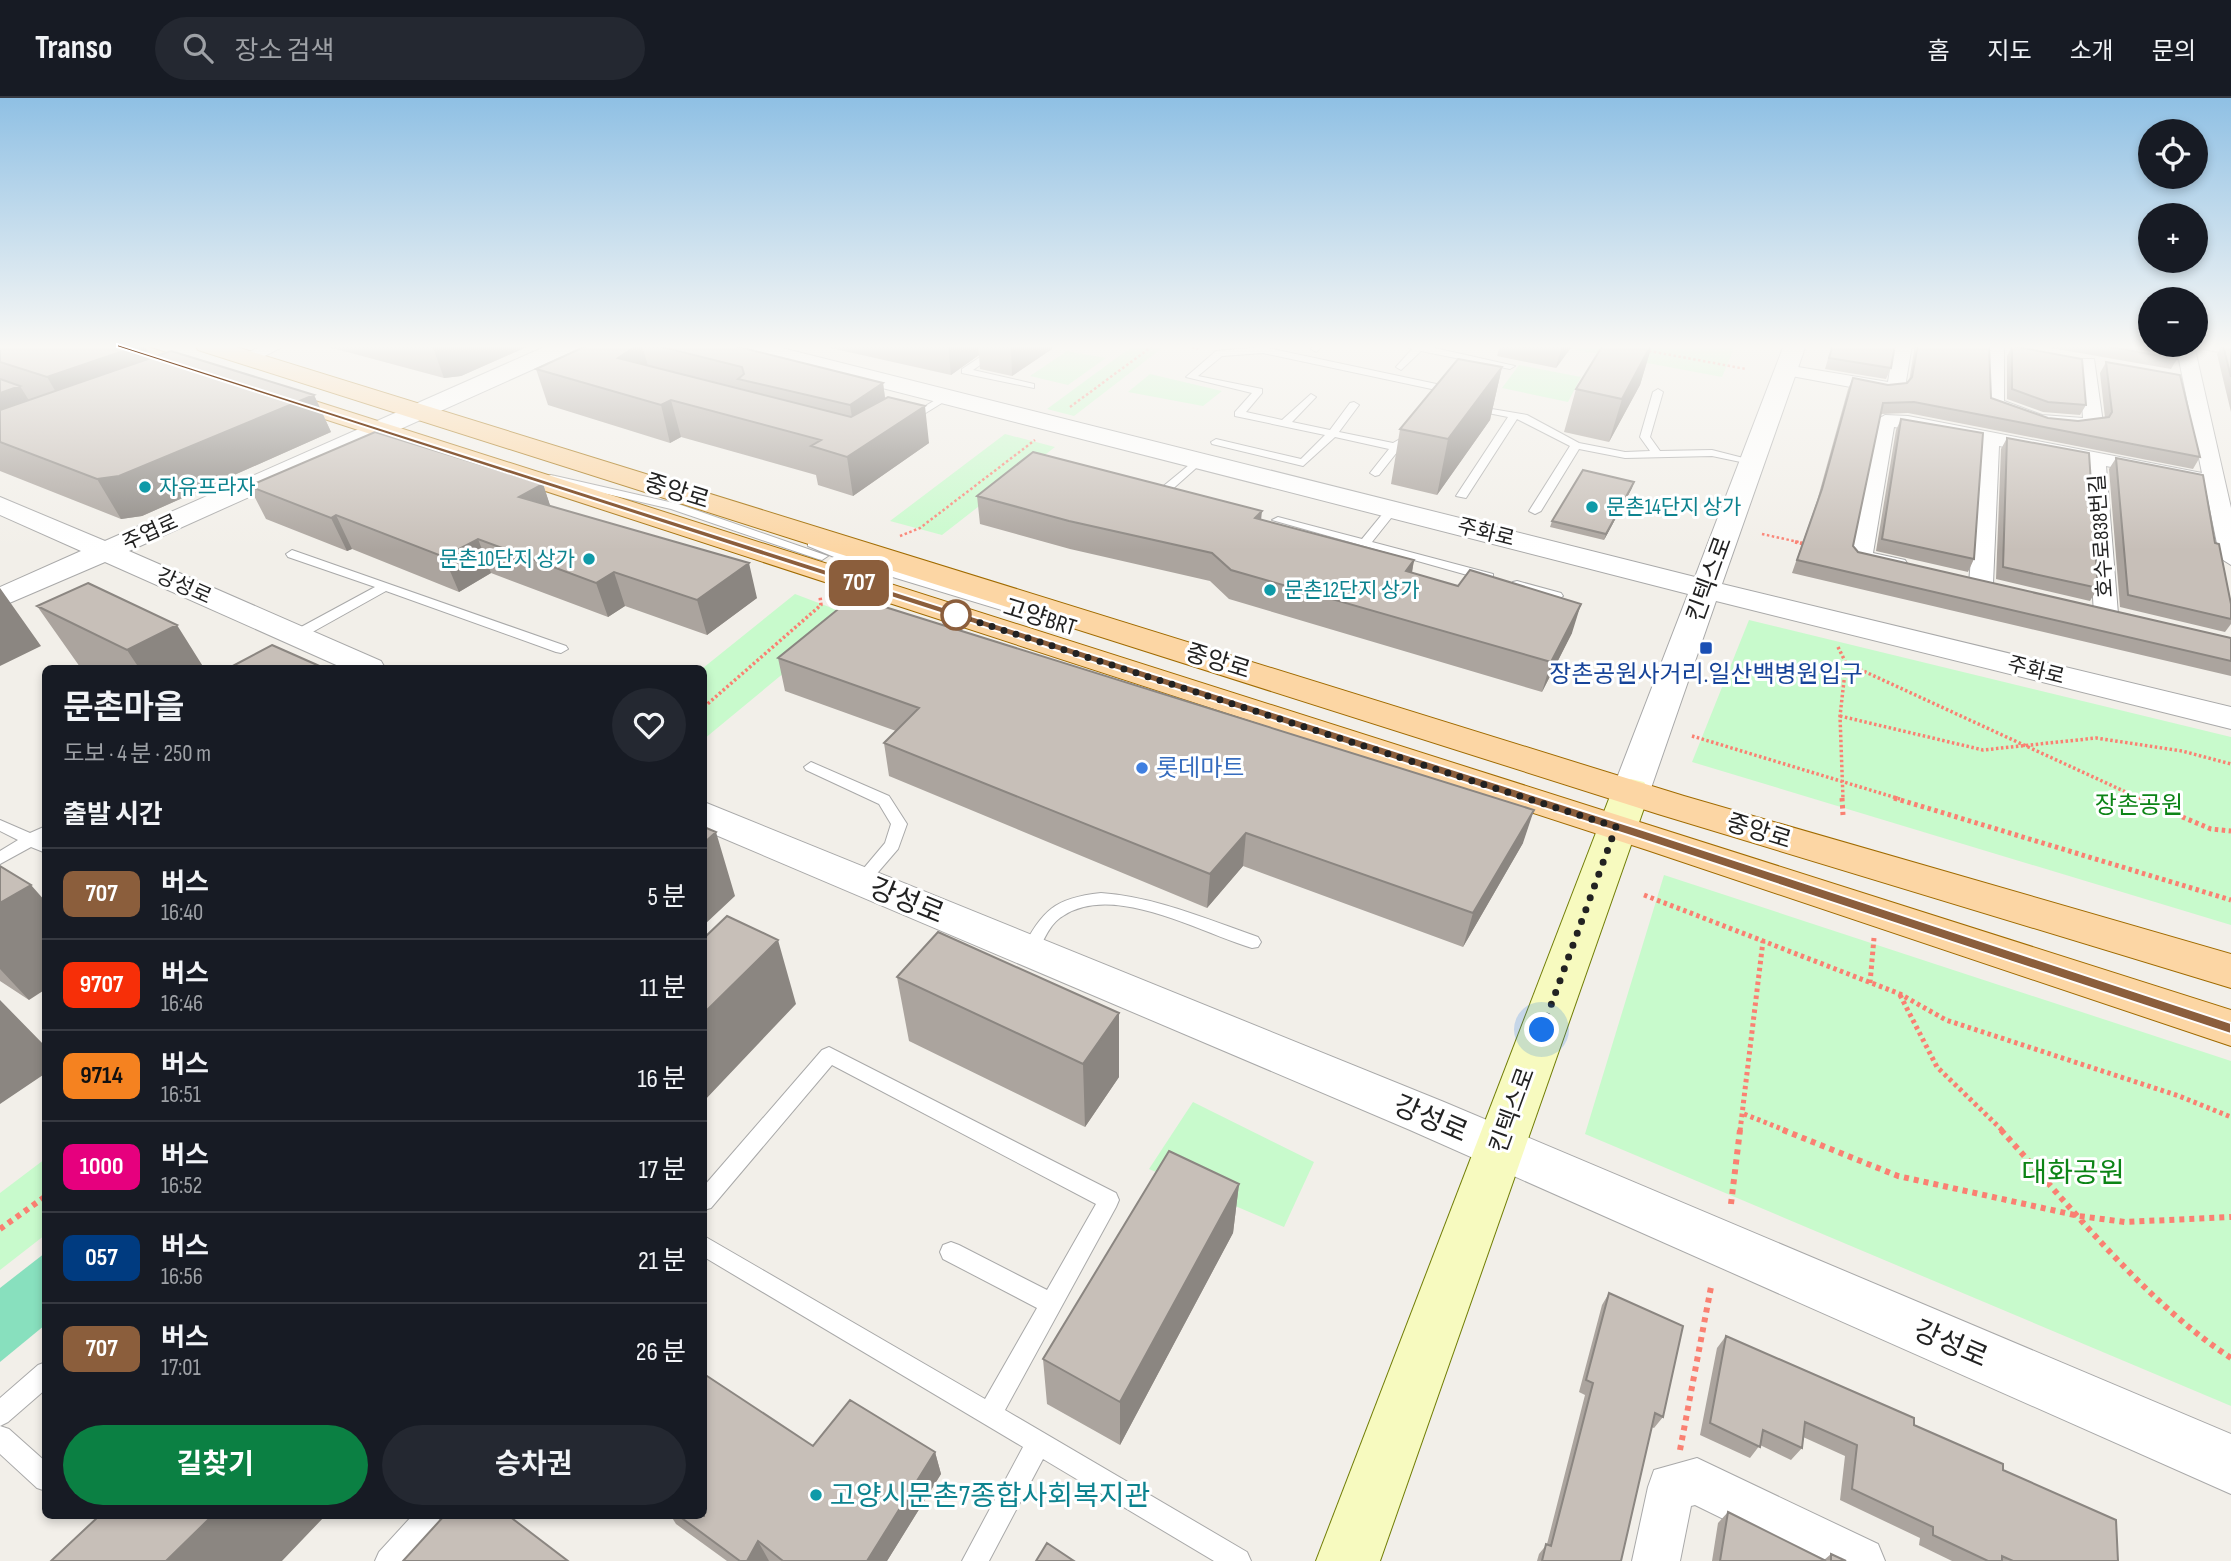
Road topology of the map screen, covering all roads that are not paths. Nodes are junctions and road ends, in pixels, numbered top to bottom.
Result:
1 (328, 413) edge
2 (417, 413) edge
3 (429, 413) edge
4 (918, 413) edge
5 (1030, 413) edge
6 (1240, 413) edge
7 (1295, 413) edge
8 (1347, 413) edge
9 (1502, 413) edge
10 (1652, 413) edge
11 (1769, 413) edge
12 (2014, 413) edge
13 (2092, 413) edge
14 (2197, 413) edge
15 (1514, 416) junction
16 (1285, 423) junction
17 (897, 426) edge
18 (1410, 427) edge
19 (380, 430) junction
20 (1333, 433) junction
21 (1990, 439) junction
22 (2206, 441) junction
23 (1576, 445) junction
24 (2231, 446) edge
25 (1396, 447) junction
26 (1208, 450) junction
27 (1656, 453) junction
28 (2095, 458) junction
29 (1751, 464) junction
30 (1375, 472) dead end
31 (2214, 481) junction
32 (1136, 485) edge
33 (1462, 496) dead end
34 (0, 505) edge
35 (1393, 508) junction
36 (1535, 510) dead end
37 (2226, 515) edge
38 (1278, 520) dead end
39 (1365, 543) junction
40 (106, 552) junction
41 (292, 554) dead end
42 (2231, 558) edge
43 (1915, 569) edge
44 (1955, 578) edge
45 (1981, 584) junction
46 (383, 588) junction
47 (1705, 589) junction
48 (2006, 590) edge
49 (1557, 596) edge
50 (0, 597) edge
51 (2081, 608) edge
52 (2106, 614) junction
53 (2131, 620) edge
54 (295, 636) junction
55 (561, 649) dead end
56 (362, 665) edge
57 (2231, 718) edge
58 (811, 767) dead end
59 (1624, 809) junction
60 (707, 816) edge
61 (0, 825) edge
62 (38, 844) edge
63 (0, 858) edge
64 (862, 881) junction
65 (1252, 942) dead end
66 (1980, 945) junction
67 (1030, 951) junction
68 (2231, 971) edge
69 (2231, 1012) edge
70 (2231, 1028) edge
71 (1499, 1148) junction
72 (707, 1197) edge
73 (707, 1249) edge
74 (951, 1252) dead end
75 (1051, 1304) junction
76 (42, 1377) edge
77 (0, 1414) edge
78 (990, 1414) junction
79 (0, 1438) edge
80 (1039, 1442) junction
81 (2231, 1465) edge
82 (42, 1475) edge
83 (425, 1519) edge
84 (388, 1561) edge
85 (975, 1561) edge
86 (1238, 1561) edge
87 (1348, 1561) edge
88 (1656, 1561) edge
89 (1861, 1561) edge

1 - 19 main road, 중앙로
2 - 19 street, 주엽로
3 - 59 main road, 중앙로
4 - 17 lane
5 - 26 street, 주화로
6 - 16 lane
7 - 16 lane
8 - 20 lane
9 - 15 lane
10 - 27 lane
11 - 29 street, 킨텍스로
12 - 13 street
14 - 22 street
15 - 23 lane
15 - 33 lane
16 - 20 lane
18 - 25 lane
19 - 40 street, 주엽로
19 - 59 main road, 중앙로
20 - 25 lane
20 - 26 lane
21 - 28 street, 호수로838번길
21 - 43 street, 호수로838번길
21 - 45 street
22 - 24 street
22 - 31 street
23 - 27 lane
23 - 36 lane
25 - 30 lane
26 - 32 lane
26 - 35 street, 주화로
27 - 29 lane
28 - 31 street, 호수로838번길
28 - 52 street, 호수로838번길
29 - 47 street, 킨텍스로
31 - 37 street
34 - 40 street, 강성로
35 - 39 lane
35 - 47 street, 주화로
37 - 42 street
38 - 39 lane
39 - 49 lane
40 - 50 street, 주엽로
40 - 54 street, 강성로
41 - 46 lane
44 - 45 street
45 - 48 street
46 - 54 lane
46 - 55 lane
47 - 57 street, 주화로
47 - 59 street, 킨텍스로
51 - 52 street, 호수로838번길
52 - 53 street, 호수로838번길
54 - 56 street, 강성로
58 - 64 lane
59 - 66 main road, 중앙로
59 - 68 main road, 중앙로
59 - 71 main road, 킨텍스로
60 - 64 street, 강성로
61 - 62 lane
62 - 63 lane
64 - 67 street, 강성로
65 - 67 lane
66 - 69 lane
66 - 70 main road, 중앙로
67 - 71 street, 강성로
71 - 81 street, 강성로
71 - 87 main road, 킨텍스로
72 - 75 lane
73 - 78 lane
74 - 75 lane
75 - 78 lane
76 - 77 lane
78 - 80 lane
79 - 82 lane
80 - 85 lane
80 - 86 lane
83 - 84 lane
88 - 89 street

